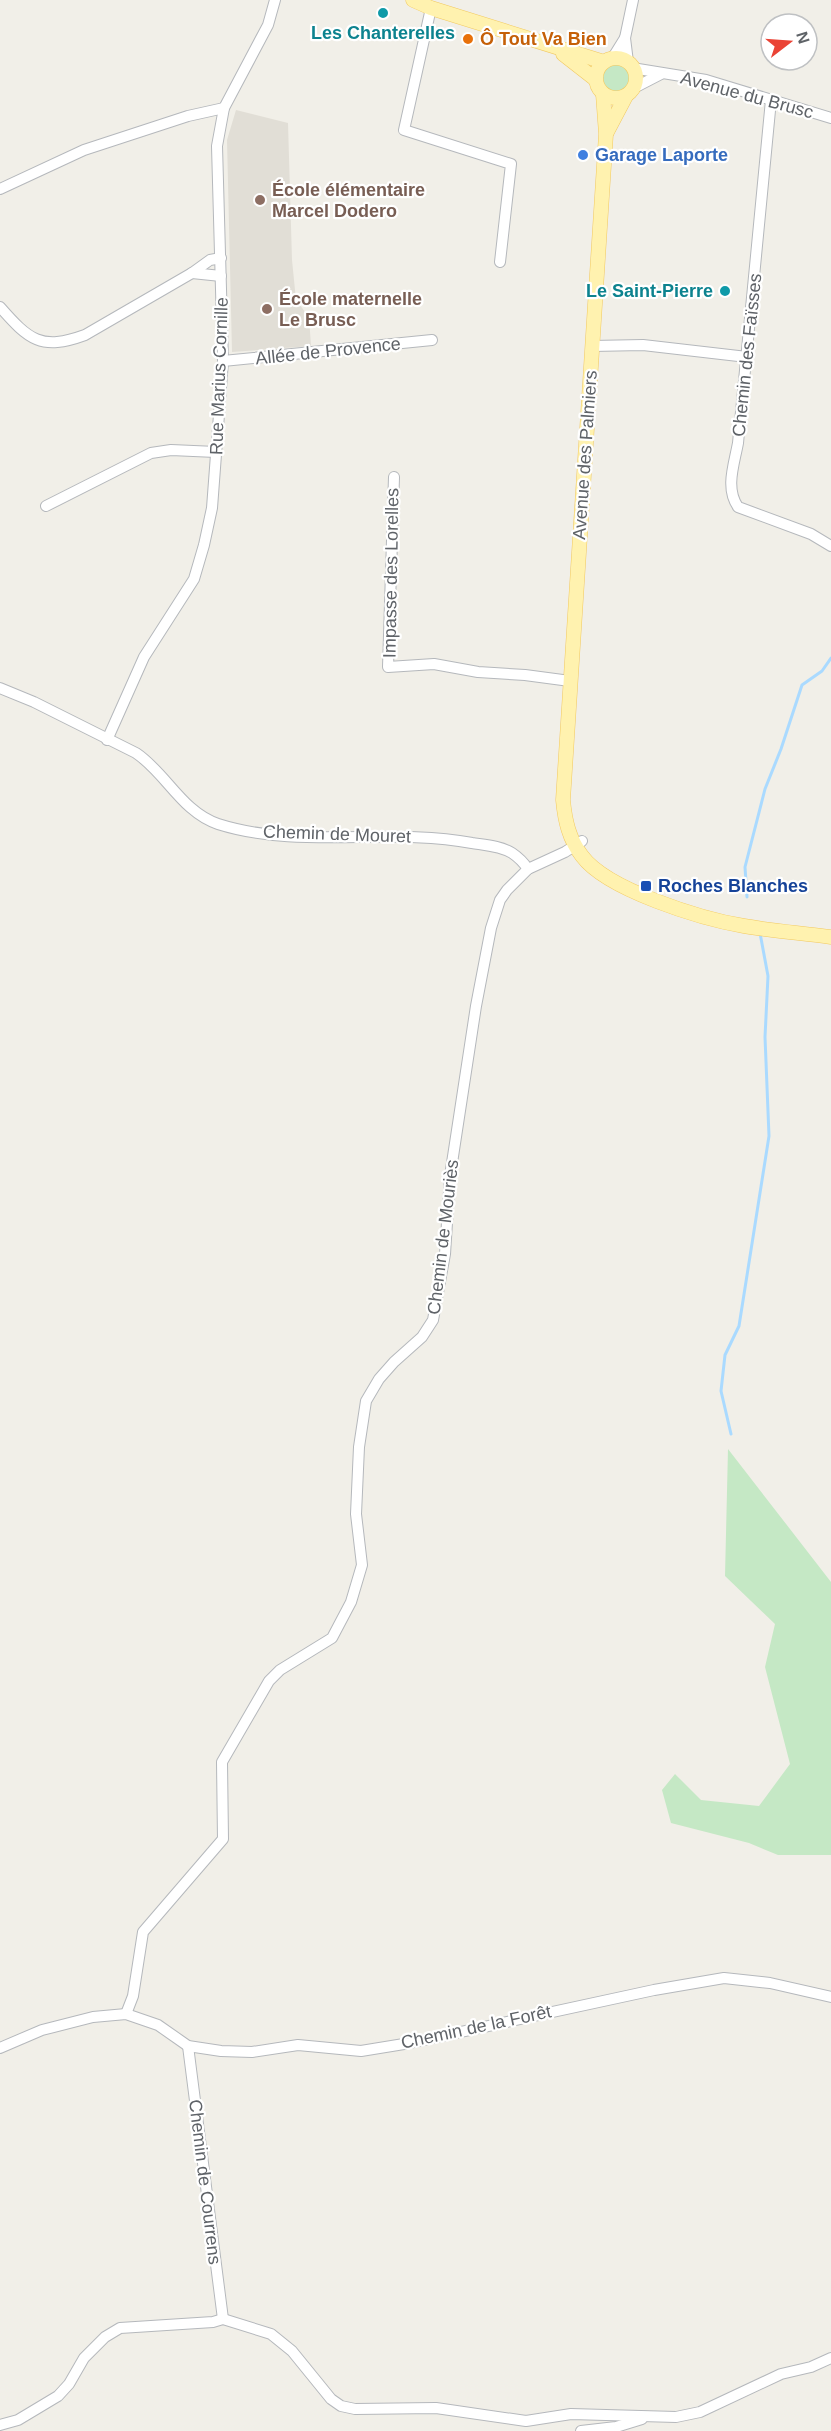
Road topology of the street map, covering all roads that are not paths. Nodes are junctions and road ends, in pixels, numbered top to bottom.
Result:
1 (275, 0) edge
2 (413, 0) edge
3 (633, 0) edge
4 (431, 8) junction
5 (626, 38) junction
6 (551, 47) junction
7 (608, 60) junction
8 (630, 65) junction
9 (664, 74) junction
10 (596, 79) junction
11 (629, 92) junction
12 (603, 94) junction
13 (771, 100) junction
14 (224, 108) junction
15 (831, 118) edge
16 (606, 134) junction
17 (0, 189) edge
18 (221, 258) junction
19 (500, 262) dead end
20 (192, 273) junction
21 (221, 276) junction
22 (0, 308) edge
23 (432, 340) dead end
24 (592, 346) junction
25 (747, 357) junction
26 (223, 361) junction
27 (216, 452) junction
28 (393, 477) dead end
29 (46, 506) dead end
30 (831, 546) edge
31 (570, 681) junction
32 (0, 688) edge
33 (107, 740) junction
34 (578, 843) junction
35 (528, 869) junction
36 (831, 928) edge
37 (831, 937) edge
38 (831, 1997) edge
39 (126, 2014) junction
40 (188, 2046) junction
41 (0, 2048) edge
42 (223, 2319) junction
43 (831, 2358) edge
44 (649, 2417) junction
45 (0, 2425) edge
46 (580, 2431) edge

1 - 14 street, Rue Marius Cornille
2 - 4 main road
3 - 5 street
4 - 6 main road
4 - 19 street
5 - 7 street
5 - 8 street
6 - 7 main road
6 - 10 main road
7 - 8 main road
7 - 10 main road
8 - 9 street, Avenue du Brusc
8 - 11 main road
9 - 11 street, Avenue du Brusc
9 - 13 street, Avenue du Brusc
10 - 12 main road
11 - 12 main road
11 - 16 main road, Avenue des Palmiers
12 - 16 main road, Avenue des Palmiers
13 - 15 street, Avenue du Brusc
13 - 25 street, Chemin des Faïsses
14 - 17 street
14 - 18 street, Rue Marius Cornille
16 - 24 main road, Avenue des Palmiers
18 - 20 street
18 - 21 street, Rue Marius Cornille
20 - 21 street
20 - 22 street
21 - 26 street, Rue Marius Cornille
23 - 26 street, Allée de Provence
24 - 25 street
24 - 31 main road, Avenue des Palmiers
25 - 30 street, Chemin des Faïsses
26 - 27 street, Rue Marius Cornille
27 - 29 street
27 - 33 street, Rue Marius Cornille
28 - 31 street, Impasse des Lorelles
31 - 34 main road, Avenue des Palmiers
32 - 33 street, Chemin de Mouret
33 - 35 street, Chemin de Mouret
34 - 35 street, Chemin de Mouriès
34 - 36 main road
34 - 37 main road
35 - 39 street, Chemin de Mouriès
38 - 40 street, Chemin de la Forêt
39 - 40 street, Chemin de la Forêt
39 - 41 street
40 - 42 street, Chemin de Courrens
42 - 44 street
42 - 45 street
43 - 44 street
44 - 46 street

